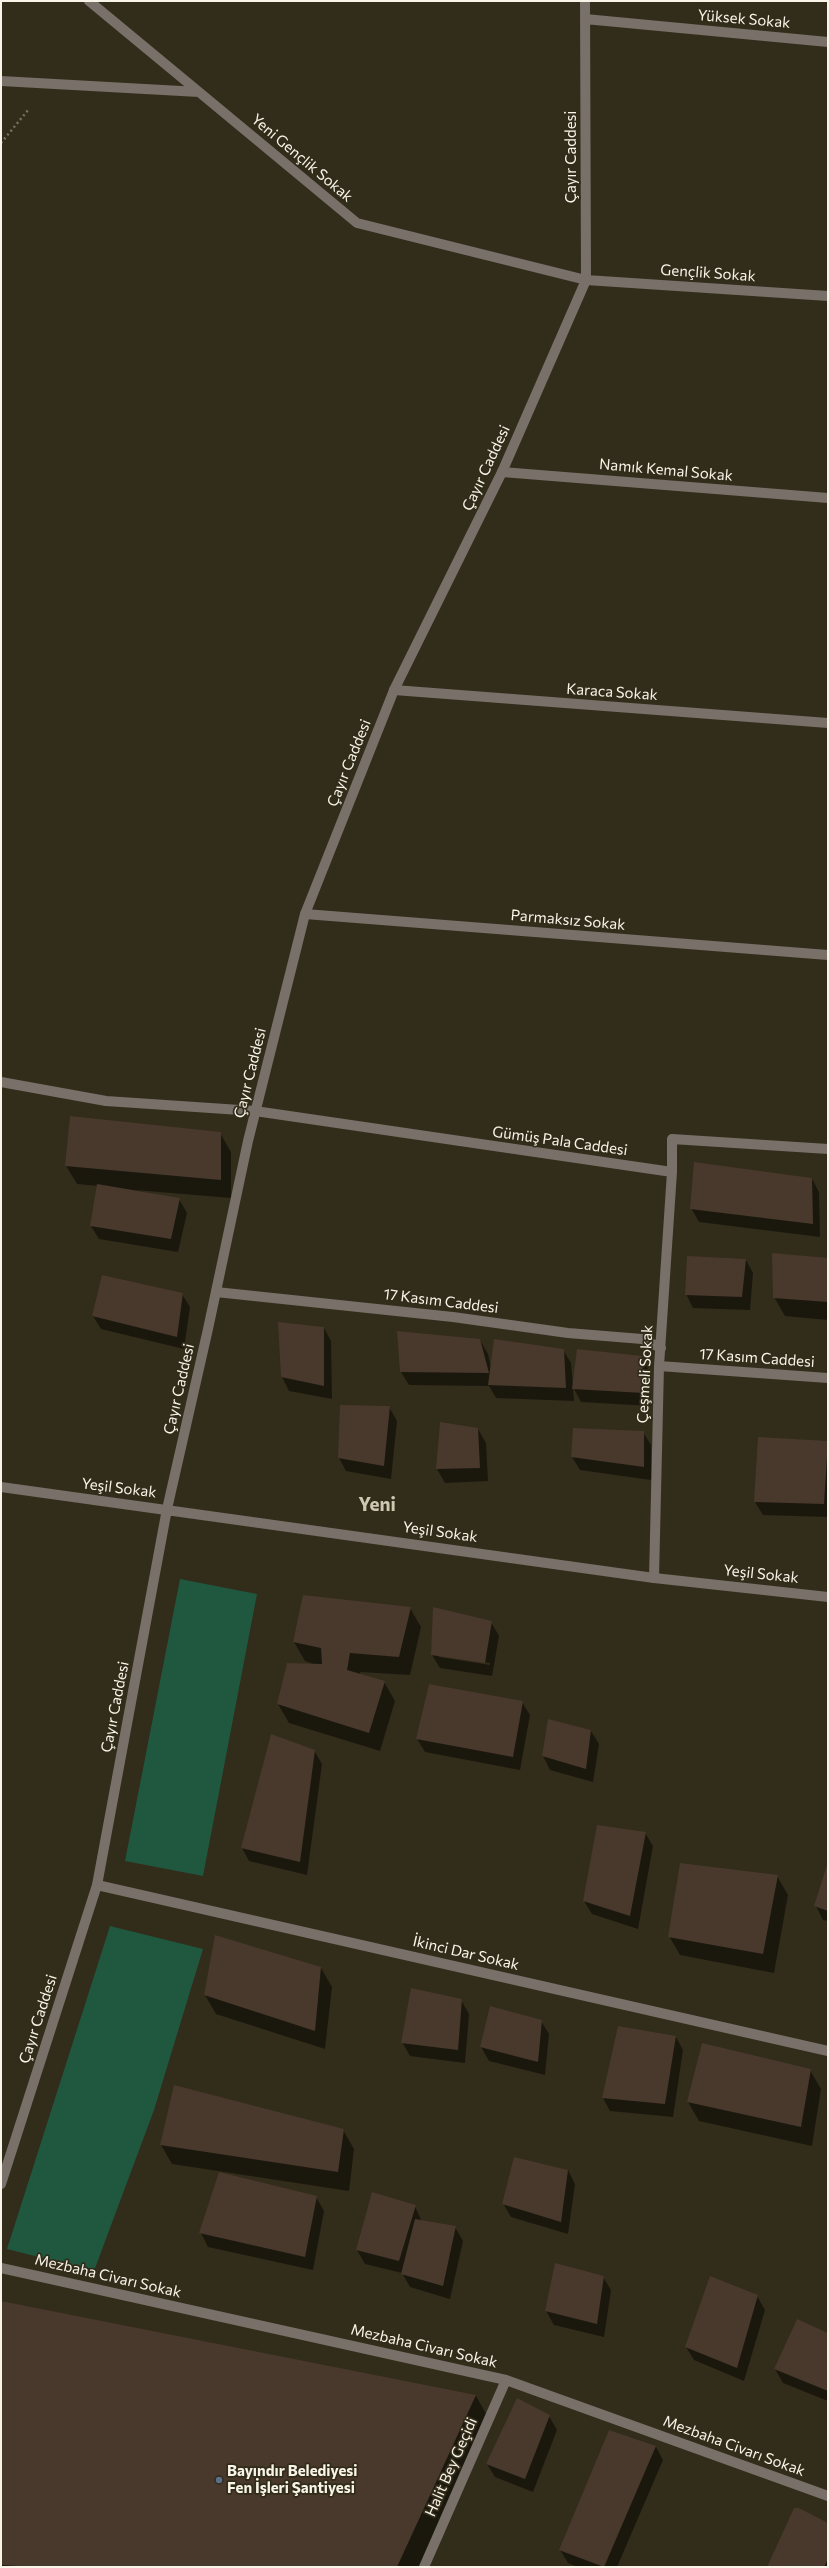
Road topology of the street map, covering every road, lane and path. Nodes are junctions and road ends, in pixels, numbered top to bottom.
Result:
1 (89, 1) edge
2 (586, 1) edge
3 (586, 19) junction
4 (828, 42) edge
5 (1, 81) edge
6 (48, 85) junction
7 (199, 92) junction
8 (1, 143) edge
9 (586, 280) junction
10 (828, 296) edge
11 (502, 472) junction
12 (828, 498) edge
13 (394, 690) junction
14 (828, 723) edge
15 (305, 914) junction
16 (828, 955) edge
17 (1, 1082) edge
18 (255, 1111) junction
19 (828, 1149) edge
20 (672, 1172) junction
21 (216, 1292) junction
22 (661, 1348) junction
23 (659, 1366) junction
24 (828, 1378) edge
25 (1, 1488) edge
26 (167, 1509) junction
27 (654, 1578) junction
28 (828, 1597) edge
29 (97, 1885) junction
30 (828, 2051) edge
31 (1, 2184) edge
32 (1, 2268) edge
33 (506, 2380) junction
34 (828, 2496) edge
35 (424, 2567) edge

1 - 7 street, Yeni Gençlik Sokak
2 - 3 street, Çayır Caddesi
3 - 4 street, Yüksek Sokak
3 - 9 street, Çayır Caddesi
5 - 6 street
6 - 7 street
6 - 8 path
7 - 9 street, Yeni Gençlik Sokak
9 - 10 street, Gençlik Sokak
9 - 11 street, Çayır Caddesi
11 - 12 street, Namık Kemal Sokak
11 - 13 street, Çayır Caddesi
13 - 14 street, Karaca Sokak
13 - 15 street, Çayır Caddesi
15 - 16 street, Parmaksız Sokak
15 - 18 street, Çayır Caddesi
17 - 18 street, Gümüş Pala Caddesi
18 - 20 street, Gümüş Pala Caddesi
18 - 21 street, Çayır Caddesi
19 - 20 street
20 - 22 street, Çeşmeli Sokak
21 - 22 street, 17 Kasım Caddesi
21 - 26 street, Çayır Caddesi
22 - 23 street, Çeşmeli Sokak
23 - 24 street, 17 Kasım Caddesi
23 - 27 street, Çeşmeli Sokak
25 - 26 street, Yeşil Sokak
26 - 27 street, Yeşil Sokak
26 - 29 street, Çayır Caddesi
27 - 28 street, Yeşil Sokak
29 - 30 street, İkinci Dar Sokak
29 - 31 street, Çayır Caddesi
32 - 33 street, Mezbaha Civarı Sokak
33 - 34 street, Mezbaha Civarı Sokak
33 - 35 street, Halit Bey Geçidi

